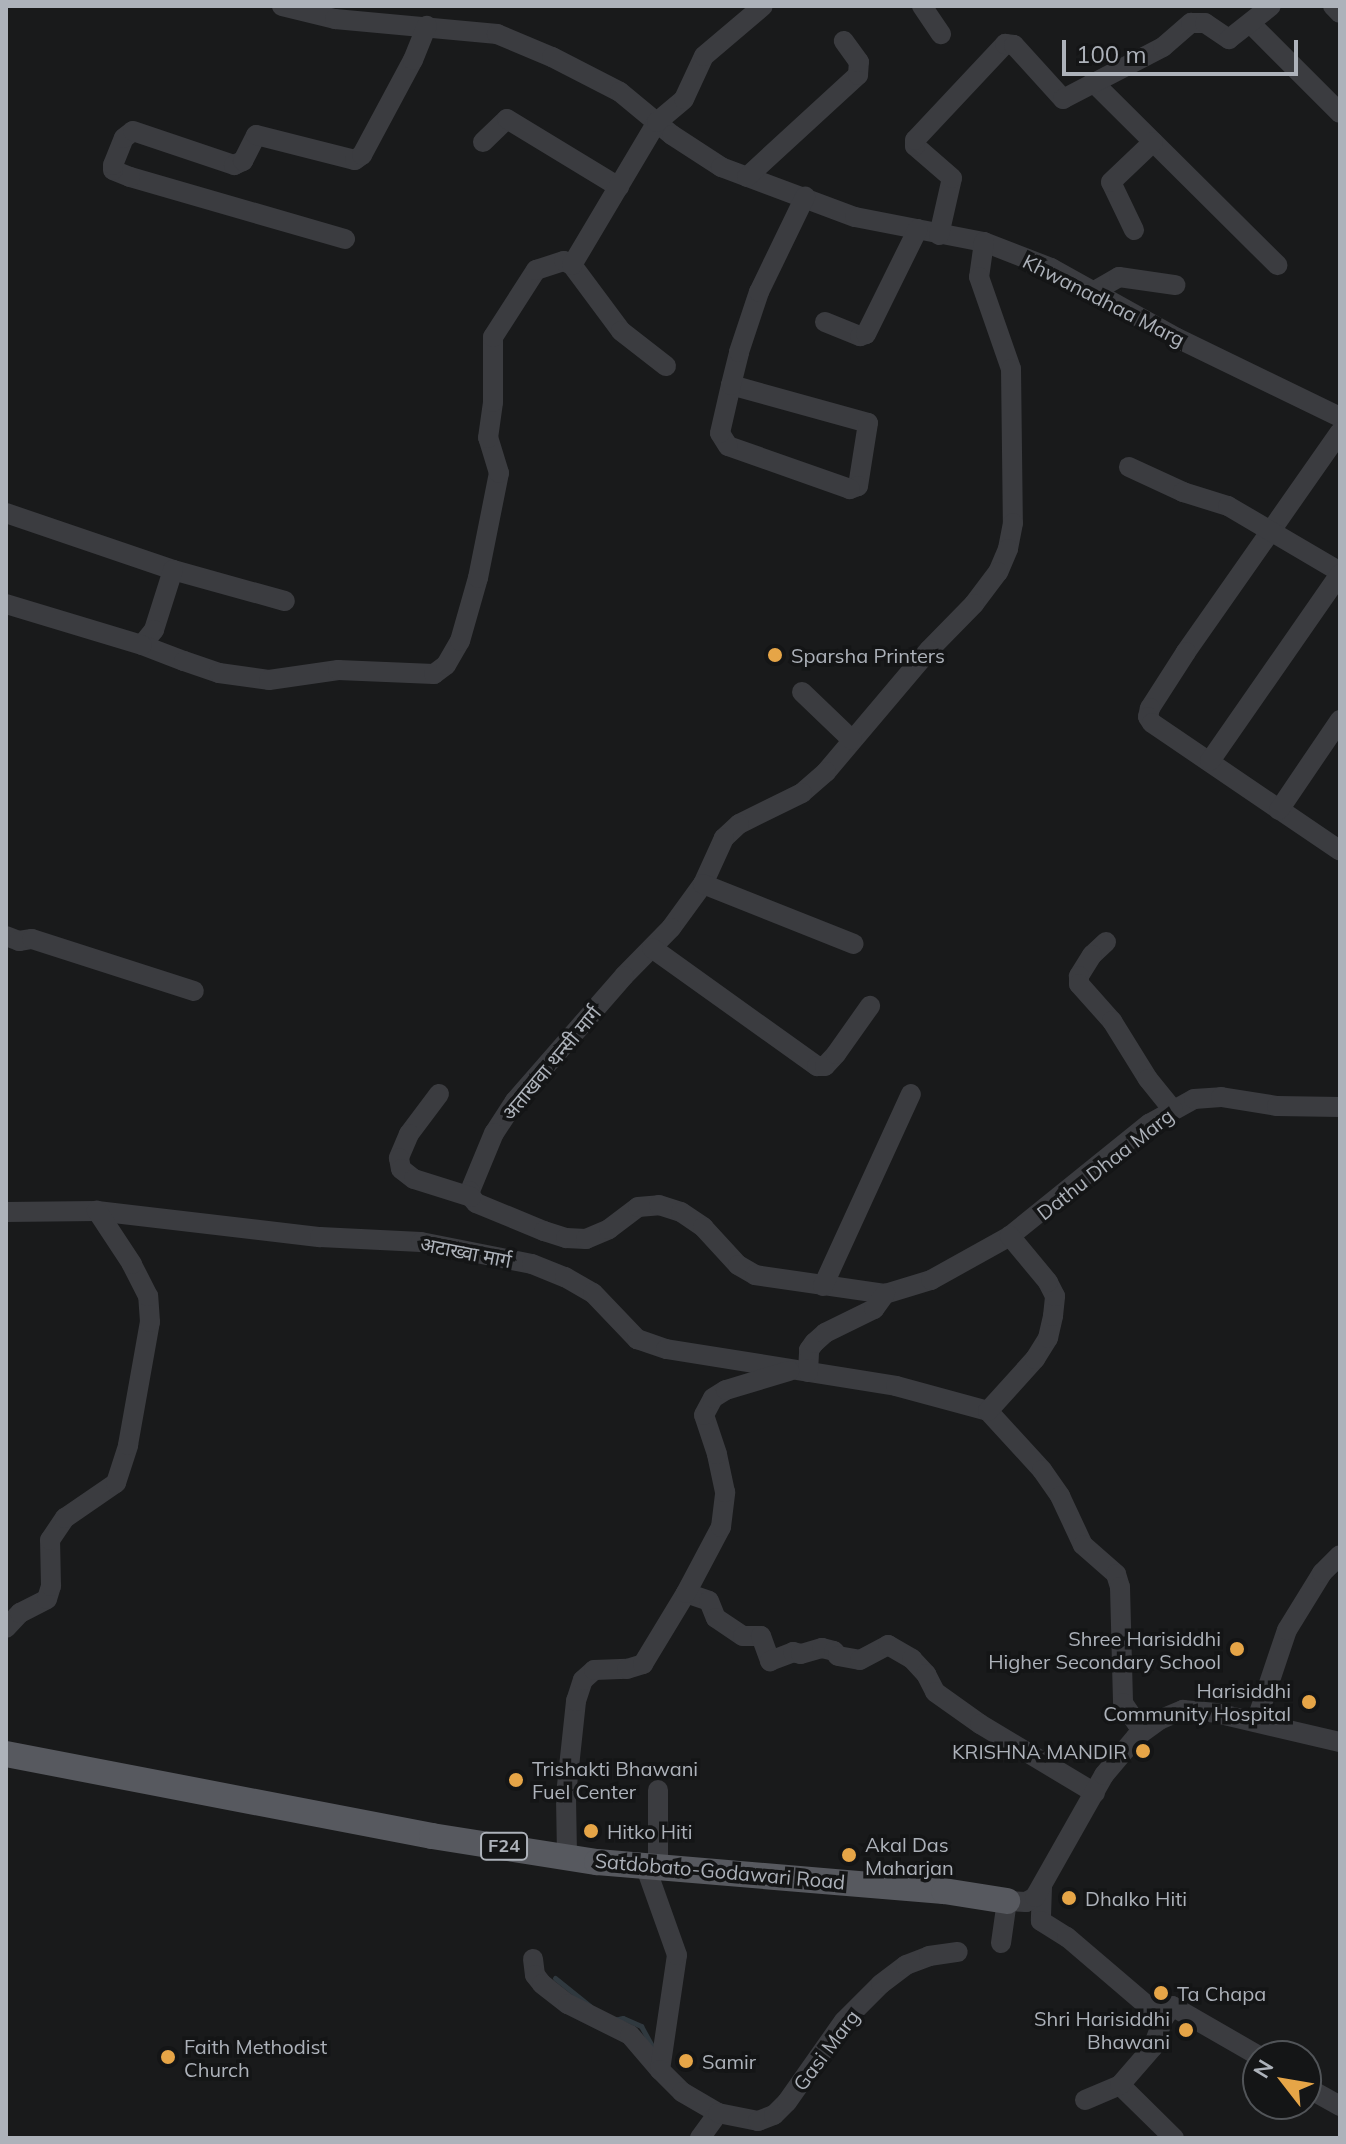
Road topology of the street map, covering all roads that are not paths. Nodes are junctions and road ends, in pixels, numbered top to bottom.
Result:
1 (282, 6) edge
2 (763, 6) edge
3 (922, 6) edge
4 (1271, 6) edge
5 (1333, 6) edge
6 (1340, 13) edge
7 (384, 14) edge
8 (1251, 24) junction
9 (427, 26) junction
10 (941, 34) dead end
11 (844, 41) dead end
12 (1093, 82) junction
13 (1340, 113) edge
14 (657, 122) junction
15 (483, 142) dead end
16 (1153, 142) junction
17 (747, 177) junction
18 (619, 187) junction
19 (805, 197) junction
20 (918, 229) junction
21 (1134, 230) dead end
22 (939, 235) junction
23 (345, 239) dead end
24 (984, 242) junction
25 (572, 265) junction
26 (1277, 265) dead end
27 (1175, 285) dead end
28 (1093, 292) junction
29 (825, 322) dead end
30 (666, 366) dead end
31 (731, 385) junction
32 (1340, 417) edge
33 (1340, 432) edge
34 (1129, 467) dead end
35 (8, 519) edge
36 (1270, 528) junction
37 (173, 570) junction
38 (1340, 573) edge
39 (285, 601) dead end
40 (6, 604) edge
41 (142, 645) junction
42 (802, 692) dead end
43 (1340, 720) edge
44 (852, 740) junction
45 (1210, 761) junction
46 (1279, 810) junction
47 (1340, 851) edge
48 (703, 884) junction
49 (6, 936) edge
50 (1106, 942) dead end
51 (854, 944) dead end
52 (652, 948) junction
53 (194, 991) dead end
54 (870, 1006) dead end
55 (439, 1094) dead end
56 (911, 1094) dead end
57 (1340, 1107) edge
58 (1173, 1110) junction
59 (471, 1197) junction
60 (97, 1211) junction
61 (6, 1212) edge
62 (544, 1231) junction
63 (1010, 1236) junction
64 (532, 1264) junction
65 (823, 1286) junction
66 (885, 1294) junction
67 (801, 1371) junction
68 (988, 1411) junction
69 (1340, 1555) edge
70 (686, 1593) junction
71 (6, 1628) edge
72 (1256, 1722) junction
73 (1142, 1731) junction
74 (1340, 1742) edge
75 (6, 1754) edge
76 (658, 1790) dead end
77 (1095, 1793) junction
78 (567, 1855) junction
79 (651, 1866) junction
80 (1042, 1887) junction
81 (1007, 1901) junction
82 (1001, 1943) dead end
83 (958, 1952) dead end
84 (533, 1959) dead end
85 (1163, 2019) junction
86 (1242, 2046) edge
87 (660, 2070) junction
88 (1120, 2085) junction
89 (1322, 2096) edge
90 (1085, 2100) dead end
91 (1340, 2106) edge
92 (718, 2113) junction
93 (700, 2138) edge
94 (1174, 2138) edge

1 - 7 street, Khwanadhaa Marg
2 - 14 street
3 - 10 street
4 - 8 street
5 - 6 street
7 - 9 street, Khwanadhaa Marg
8 - 12 street
8 - 13 street
9 - 14 street, Khwanadhaa Marg
9 - 23 street
11 - 17 street
12 - 16 street
12 - 22 street
14 - 17 street, Khwanadhaa Marg
14 - 18 street
15 - 18 street
16 - 21 street
16 - 26 street
17 - 19 street, Khwanadhaa Marg
18 - 25 street
19 - 20 street, Khwanadhaa Marg
19 - 31 street
20 - 22 street, Khwanadhaa Marg
20 - 29 street
22 - 24 street, Khwanadhaa Marg
24 - 28 street, Khwanadhaa Marg
24 - 44 street, अताखवा थन्सी मार्ग
25 - 30 street
25 - 41 street
27 - 28 street
28 - 32 street, Khwanadhaa Marg
31 - 31 street
33 - 36 street
34 - 36 street
35 - 37 street
36 - 38 street
36 - 45 street
37 - 39 street
37 - 41 street
38 - 45 street
40 - 41 street
42 - 44 street
43 - 46 street
44 - 48 street, अताखवा थन्सी मार्ग
45 - 46 street
46 - 47 street
48 - 51 street
48 - 52 street, अताखवा थन्सी मार्ग
49 - 53 street
50 - 58 street
52 - 54 street
52 - 59 street, अताखवा थन्सी मार्ग
55 - 59 street
56 - 65 street
57 - 58 street, Dathu Dhaa Marg
58 - 63 street, Dathu Dhaa Marg
59 - 62 street
60 - 61 street, अटाख्वा मार्ग
60 - 64 street, अटाख्वा मार्ग
60 - 71 street
62 - 64 street
62 - 65 street
63 - 66 street, Dathu Dhaa Marg
63 - 68 street
64 - 67 street, अटाख्वा मार्ग
65 - 66 street
66 - 67 street
67 - 68 street, अटाख्वा मार्ग
67 - 70 street
68 - 73 street
69 - 72 street
70 - 77 street
70 - 78 street
72 - 73 street
72 - 74 street
73 - 77 street
75 - 78 main road, Satdobato-Godawari Road / F24
76 - 79 street
77 - 80 street
78 - 79 main road, Satdobato-Godawari Road / F24
79 - 81 main road, Satdobato-Godawari Road / F24
79 - 87 street
80 - 81 street
80 - 85 street
81 - 82 street
83 - 92 street, Gasi Marg
84 - 87 street, Gasi Marg
85 - 86 street
85 - 88 street
87 - 92 street, Gasi Marg
88 - 90 street
88 - 94 street
89 - 91 street
92 - 93 street

